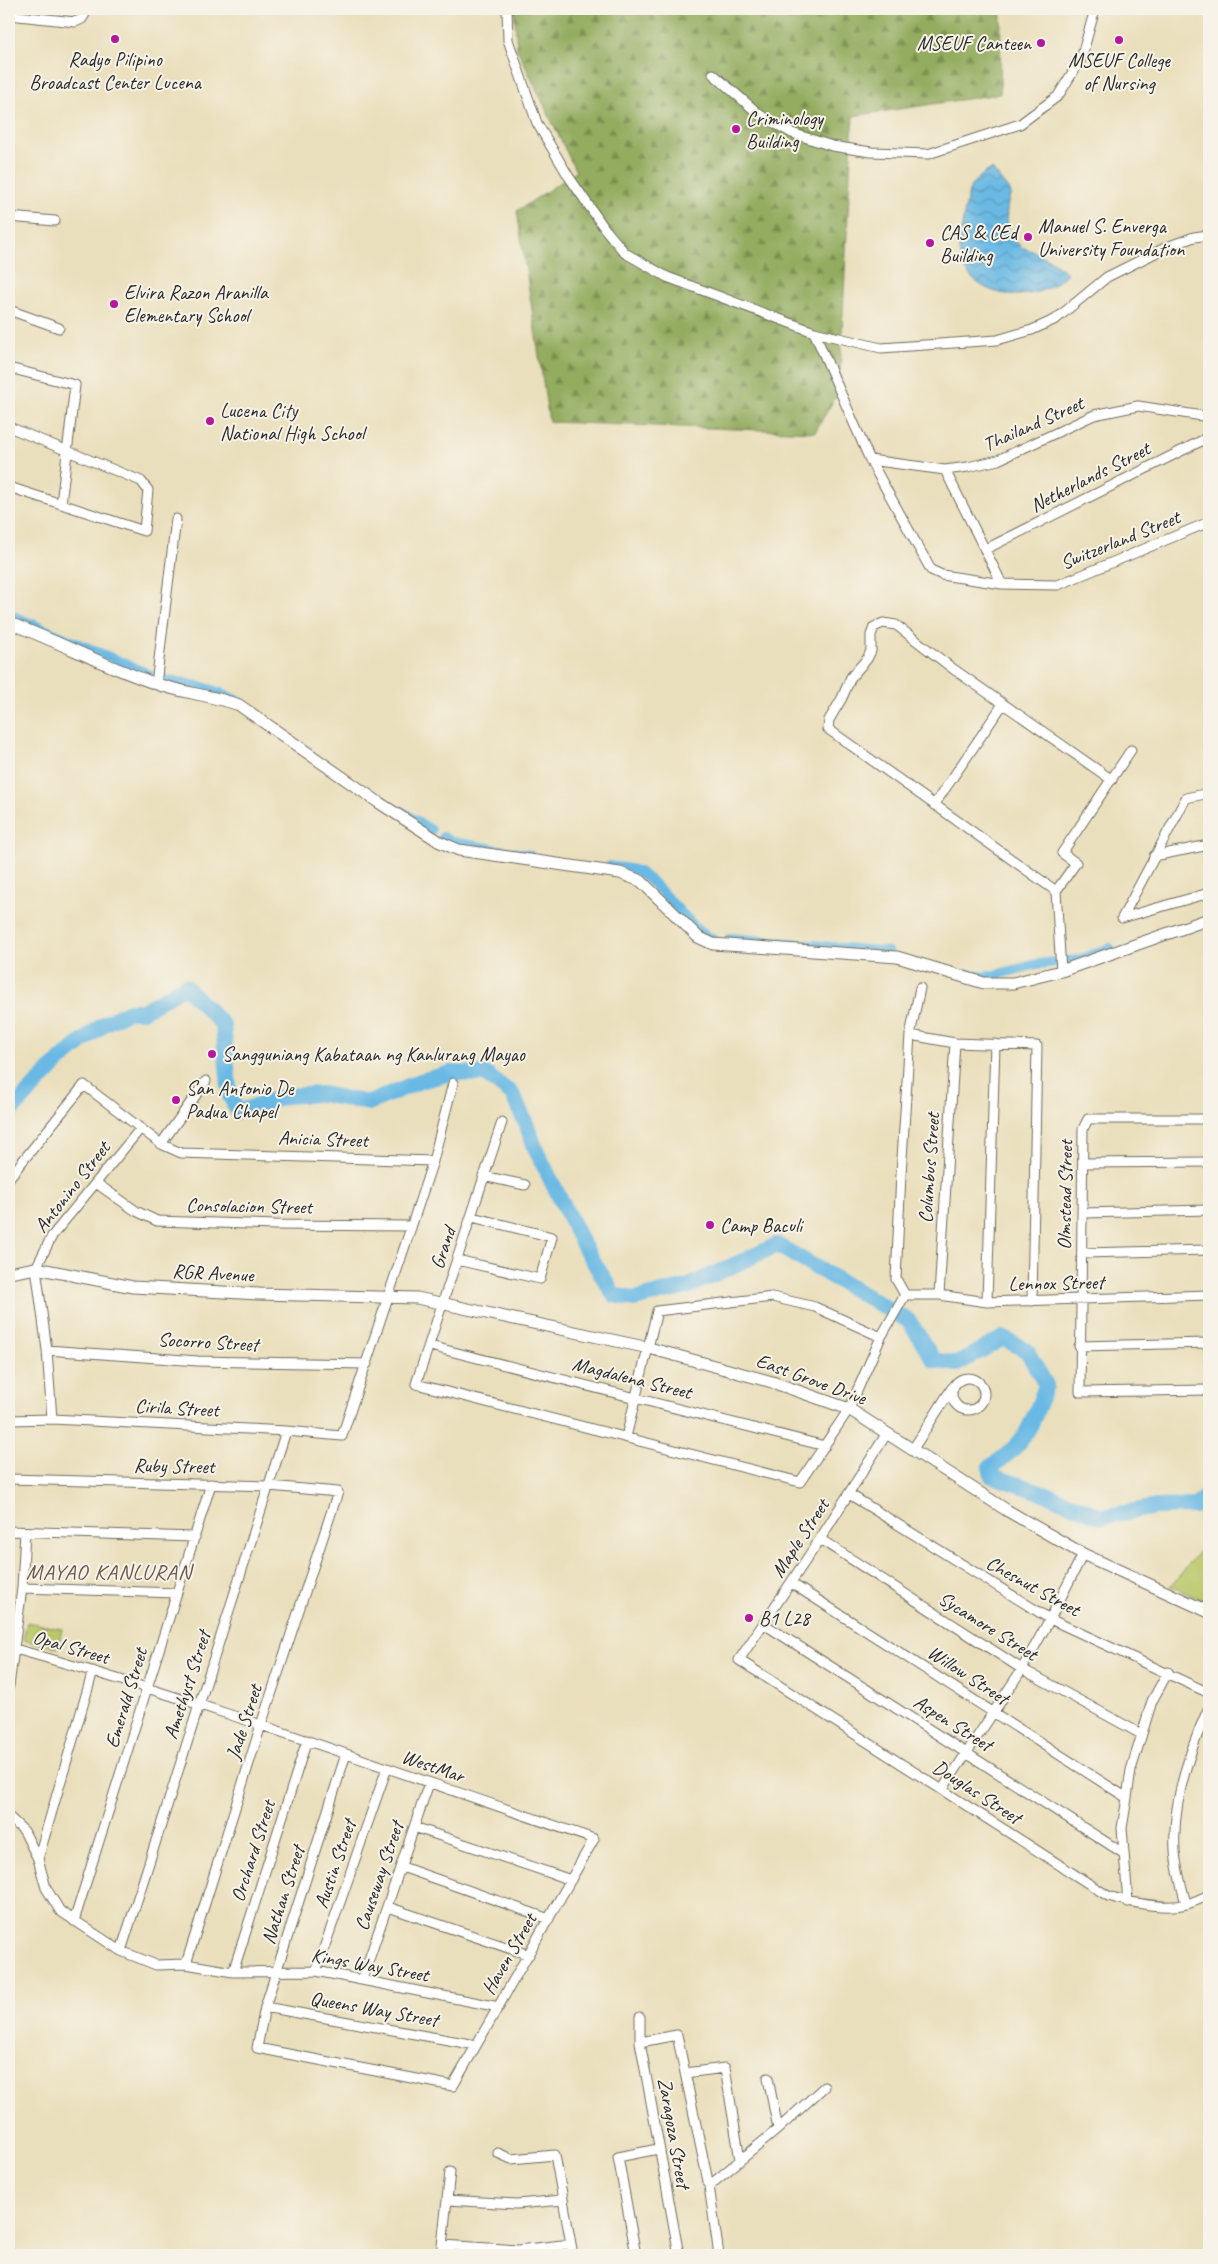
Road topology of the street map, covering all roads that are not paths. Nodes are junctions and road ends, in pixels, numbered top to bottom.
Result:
1 (88, 9) edge
2 (507, 9) edge
3 (1095, 9) edge
4 (28, 13) edge
5 (9, 15) edge
6 (713, 74) dead end
7 (9, 217) edge
8 (55, 221) dead end
9 (1209, 235) edge
10 (9, 310) edge
11 (59, 328) dead end
12 (814, 332) junction
13 (9, 368) edge
14 (1209, 417) edge
15 (9, 427) edge
16 (1209, 437) edge
17 (67, 452) junction
18 (870, 460) junction
19 (945, 470) junction
20 (9, 487) edge
21 (61, 504) junction
22 (176, 519) dead end
23 (1209, 522) edge
24 (986, 549) junction
25 (1002, 584) junction
26 (9, 623) edge
27 (156, 684) junction
28 (1004, 704) junction
29 (1131, 750) dead end
30 (1112, 780) junction
31 (1209, 793) edge
32 (934, 805) junction
33 (1209, 845) edge
34 (1154, 856) junction
35 (1056, 891) junction
36 (1209, 893) edge
37 (1209, 919) edge
38 (1061, 971) junction
39 (920, 988) dead end
40 (910, 1035) junction
41 (955, 1043) junction
42 (995, 1044) junction
43 (206, 1082) dead end
44 (453, 1083) dead end
45 (1209, 1119) edge
46 (502, 1122) dead end
47 (140, 1129) junction
48 (161, 1144) junction
49 (432, 1161) junction
50 (1084, 1162) junction
51 (1209, 1162) edge
52 (483, 1176) junction
53 (9, 1178) edge
54 (96, 1183) junction
55 (524, 1185) dead end
56 (1209, 1210) edge
57 (1082, 1213) junction
58 (472, 1217) junction
59 (411, 1226) junction
60 (1209, 1250) edge
61 (1082, 1253) junction
62 (457, 1260) junction
63 (36, 1268) junction
64 (9, 1273) edge
65 (905, 1295) junction
66 (1209, 1295) edge
67 (939, 1296) junction
68 (387, 1297) junction
69 (417, 1298) joint
70 (1080, 1300) junction
71 (1032, 1301) junction
72 (443, 1302) junction
73 (987, 1302) junction
74 (882, 1337) junction
75 (1209, 1343) edge
76 (430, 1346) junction
77 (1080, 1346) junction
78 (648, 1348) junction
79 (47, 1350) junction
80 (367, 1364) junction
81 (954, 1386) dead end
82 (1209, 1390) edge
83 (636, 1397) junction
84 (849, 1409) junction
85 (52, 1419) junction
86 (9, 1420) edge
87 (286, 1431) junction
88 (888, 1432) junction
89 (626, 1437) junction
90 (825, 1446) junction
91 (913, 1449) junction
92 (9, 1479) edge
93 (211, 1484) junction
94 (269, 1486) junction
95 (338, 1492) joint
96 (849, 1494) junction
97 (9, 1531) edge
98 (25, 1532) junction
99 (195, 1537) junction
100 (820, 1539) junction
101 (1083, 1554) junction
102 (791, 1583) junction
103 (22, 1588) junction
104 (176, 1593) junction
105 (1209, 1612) edge
106 (1050, 1619) junction
107 (764, 1624) junction
108 (15, 1648) junction
109 (739, 1660) joint
110 (1022, 1669) junction
111 (93, 1671) junction
112 (1168, 1672) junction
113 (9, 1686) edge
114 (148, 1687) junction
115 (1209, 1693) edge
116 (199, 1704) junction
117 (1209, 1707) edge
118 (994, 1712) junction
119 (261, 1725) junction
120 (1141, 1734) junction
121 (306, 1740) junction
122 (968, 1752) junction
123 (346, 1754) junction
124 (387, 1768) junction
125 (429, 1783) junction
126 (942, 1790) junction
127 (1127, 1798) junction
128 (9, 1817) edge
129 (414, 1827) junction
130 (594, 1839) joint
131 (1123, 1852) junction
132 (38, 1859) junction
133 (402, 1867) junction
134 (571, 1880) junction
135 (1209, 1895) edge
136 (1128, 1902) junction
137 (1186, 1904) junction
138 (388, 1907) junction
139 (549, 1919) junction
140 (74, 1922) junction
141 (121, 1951) junction
142 (529, 1955) junction
143 (186, 1964) junction
144 (278, 1971) junction
145 (316, 1971) junction
146 (233, 1972) junction
147 (362, 1980) junction
148 (265, 2007) junction
149 (499, 2007) junction
150 (640, 2017) dead end
151 (640, 2042) junction
152 (476, 2045) junction
153 (685, 2073) junction
154 (768, 2078) dead end
155 (453, 2086) joint
156 (824, 2086) dead end
157 (778, 2130) junction
158 (658, 2149) junction
159 (498, 2153) dead end
160 (740, 2160) junction
161 (450, 2172) dead end
162 (709, 2186) junction
163 (447, 2200) junction
164 (563, 2200) junction
165 (571, 2244) junction
166 (442, 2245) junction
167 (441, 2255) edge
168 (573, 2255) edge
169 (636, 2255) edge
170 (678, 2255) edge
171 (719, 2255) edge

1 - 4 street
2 - 12 street
3 - 6 street
4 - 5 street
7 - 8 street
9 - 12 street
10 - 11 street
12 - 18 street, Switzerland Street
13 - 17 street
14 - 19 street, Thailand Street
15 - 17 street
16 - 24 street, Netherlands Street
17 - 21 street
17 - 21 street
18 - 19 street, Thailand Street
18 - 25 street, Switzerland Street
19 - 24 street
20 - 21 street
22 - 27 street
23 - 25 street, Switzerland Street
24 - 25 street
26 - 27 street
27 - 38 street
28 - 30 street
28 - 32 street
28 - 32 street
29 - 30 street
30 - 35 street
31 - 34 street
32 - 35 street
33 - 34 street
34 - 36 street
35 - 38 street
37 - 38 street
39 - 40 street
40 - 41 street
40 - 65 street
41 - 42 street
41 - 67 street, Columbus Street
42 - 71 street
42 - 73 street
43 - 48 street
44 - 49 street
45 - 50 street, Olmstead Street
46 - 52 street, Grand
47 - 48 street, Anicia Street
47 - 53 street, Anicia Street
47 - 54 street, Antonino Street
48 - 49 street, Anicia Street
49 - 59 street
50 - 51 street
50 - 57 street, Olmstead Street
52 - 55 street
52 - 58 street, Grand
54 - 59 street, Consolacion Street
54 - 63 street, Antonino Street
56 - 57 street
57 - 61 street, Olmstead Street
58 - 62 street, Grand
58 - 62 street
59 - 68 street
60 - 61 street
61 - 70 street, Olmstead Street
62 - 72 street, Grand
63 - 64 street, RGR Avenue
63 - 68 street, RGR Avenue
63 - 79 street
65 - 67 street, Lennox Street
65 - 74 street
66 - 70 street, Lennox Street
67 - 73 street, Lennox Street
68 - 69 street, RGR Avenue
68 - 80 street
69 - 72 street, East Grove Drive
70 - 71 street, Lennox Street
70 - 77 street, Olmstead Street
71 - 73 street, Lennox Street
72 - 76 street, Grand
72 - 78 street, East Grove Drive
74 - 78 street
74 - 84 street
75 - 77 street
76 - 83 street, Magdalena Street
76 - 89 street, Grand
77 - 82 street, Olmstead Street
78 - 83 street
78 - 84 street, East Grove Drive
79 - 80 street, Socorro Street
79 - 85 street
80 - 87 street, Cirila Street
81 - 91 street
83 - 89 street
83 - 90 street, Magdalena Street
84 - 88 street, East Grove Drive
84 - 90 street
85 - 86 street, Cirila Street
85 - 87 street, Cirila Street
87 - 94 street, Amethyst Street
88 - 91 street, East Grove Drive
88 - 96 street, Maple Street
89 - 90 street
91 - 101 street, East Grove Drive
92 - 93 street, Ruby Street
93 - 94 street, Ruby Street
93 - 99 street, Emerald Street
94 - 95 street, Ruby Street
94 - 116 street, Amethyst Street
95 - 119 street, Jade Street
96 - 100 street, Maple Street
96 - 106 street, Chesnut Street
97 - 98 street
98 - 99 street
98 - 103 street
99 - 104 street, Emerald Street
100 - 102 street, Maple Street
100 - 110 street, Sycamore Street
101 - 105 street, East Grove Drive
101 - 106 street
102 - 107 street, Maple Street
102 - 118 street, Willow Street
103 - 104 street
103 - 108 street
104 - 114 street, Emerald Street
106 - 110 street
106 - 112 street, Chesnut Street
107 - 109 street, Maple Street
107 - 122 street, Aspen Street
108 - 111 street, Opal Street
108 - 113 street
109 - 126 street, Douglas Street
110 - 118 street
110 - 120 street, Sycamore Street
111 - 114 street, Opal Street
111 - 132 street
112 - 115 street, Chesnut Street
112 - 120 street
114 - 116 street, Opal Street
114 - 140 street, Emerald Street
116 - 119 street, Opal Street
116 - 141 street, Amethyst Street
117 - 137 street
118 - 122 street
118 - 127 street, Willow Street
119 - 121 street, WestMar
119 - 143 street, Jade Street
120 - 127 street
121 - 123 street, WestMar
121 - 146 street, Orchard Street
122 - 126 street
122 - 131 street, Aspen Street
123 - 124 street, WestMar
123 - 144 street, Nathan Street
124 - 125 street, WestMar
124 - 145 street, Austin Street
125 - 129 street, Causeway Street
125 - 130 street, WestMar
126 - 136 street, Douglas Street
127 - 131 street
128 - 132 street, Kings Way Street
129 - 133 street, Causeway Street
129 - 134 street
130 - 134 street, Haven Street
131 - 136 street
132 - 140 street, Kings Way Street
133 - 138 street, Causeway Street
133 - 139 street
134 - 139 street, Haven Street
135 - 137 street, Douglas Street
136 - 137 street, Douglas Street
138 - 142 street
138 - 147 street, Causeway Street
139 - 142 street, Haven Street
140 - 141 street, Kings Way Street
141 - 143 street, Kings Way Street
142 - 149 street, Haven Street
143 - 146 street, Kings Way Street
144 - 145 street, Kings Way Street
144 - 146 street, Kings Way Street
144 - 148 street, Nathan Street
145 - 147 street, Kings Way Street
147 - 149 street, Kings Way Street
148 - 152 street, Queens Way Street
148 - 155 street, Nathan Street
149 - 152 street, Haven Street
150 - 151 street, Zaragoza Street
151 - 153 street
151 - 158 street, Zaragoza Street
152 - 155 street, Haven Street
153 - 160 street
153 - 162 street
154 - 157 street
156 - 157 street
157 - 160 street
158 - 169 street
158 - 170 street, Zaragoza Street
159 - 164 street
160 - 162 street
161 - 163 street
162 - 171 street
163 - 164 street
163 - 166 street
164 - 165 street
165 - 166 street
165 - 168 street
166 - 167 street

